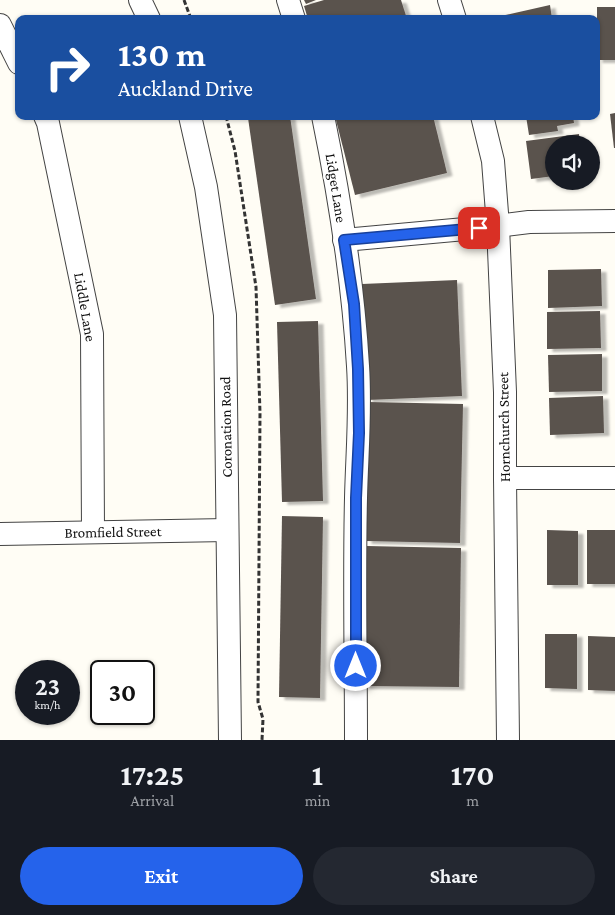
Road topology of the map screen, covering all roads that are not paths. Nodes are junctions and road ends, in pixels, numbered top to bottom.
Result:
1 (140, 0) edge
2 (288, 0) edge
3 (449, 0) edge
4 (147, 15) edge
5 (293, 15) edge
6 (454, 15) edge
7 (0, 25) edge
8 (15, 55) edge
9 (47, 120) edge
10 (191, 120) edge
11 (324, 120) edge
12 (483, 120) edge
13 (615, 220) edge
14 (498, 226) junction
15 (344, 240) junction
16 (505, 478) junction
17 (615, 478) edge
18 (227, 530) junction
19 (93, 532) junction
20 (0, 534) edge
21 (230, 740) edge
22 (356, 740) edge
23 (508, 740) edge

1 - 4 street
2 - 5 street
3 - 6 street
7 - 8 street
9 - 19 street, Liddle Lane
10 - 18 street, Coronation Road
11 - 15 street, Lidget Lane
12 - 14 street, Hornchurch Street
13 - 14 street
14 - 15 street
14 - 16 street, Hornchurch Street
15 - 22 street, Lidget Lane
16 - 17 street
16 - 23 street, Hornchurch Street
18 - 19 street, Bromfield Street
18 - 21 street, Coronation Road
19 - 20 street, Bromfield Street

